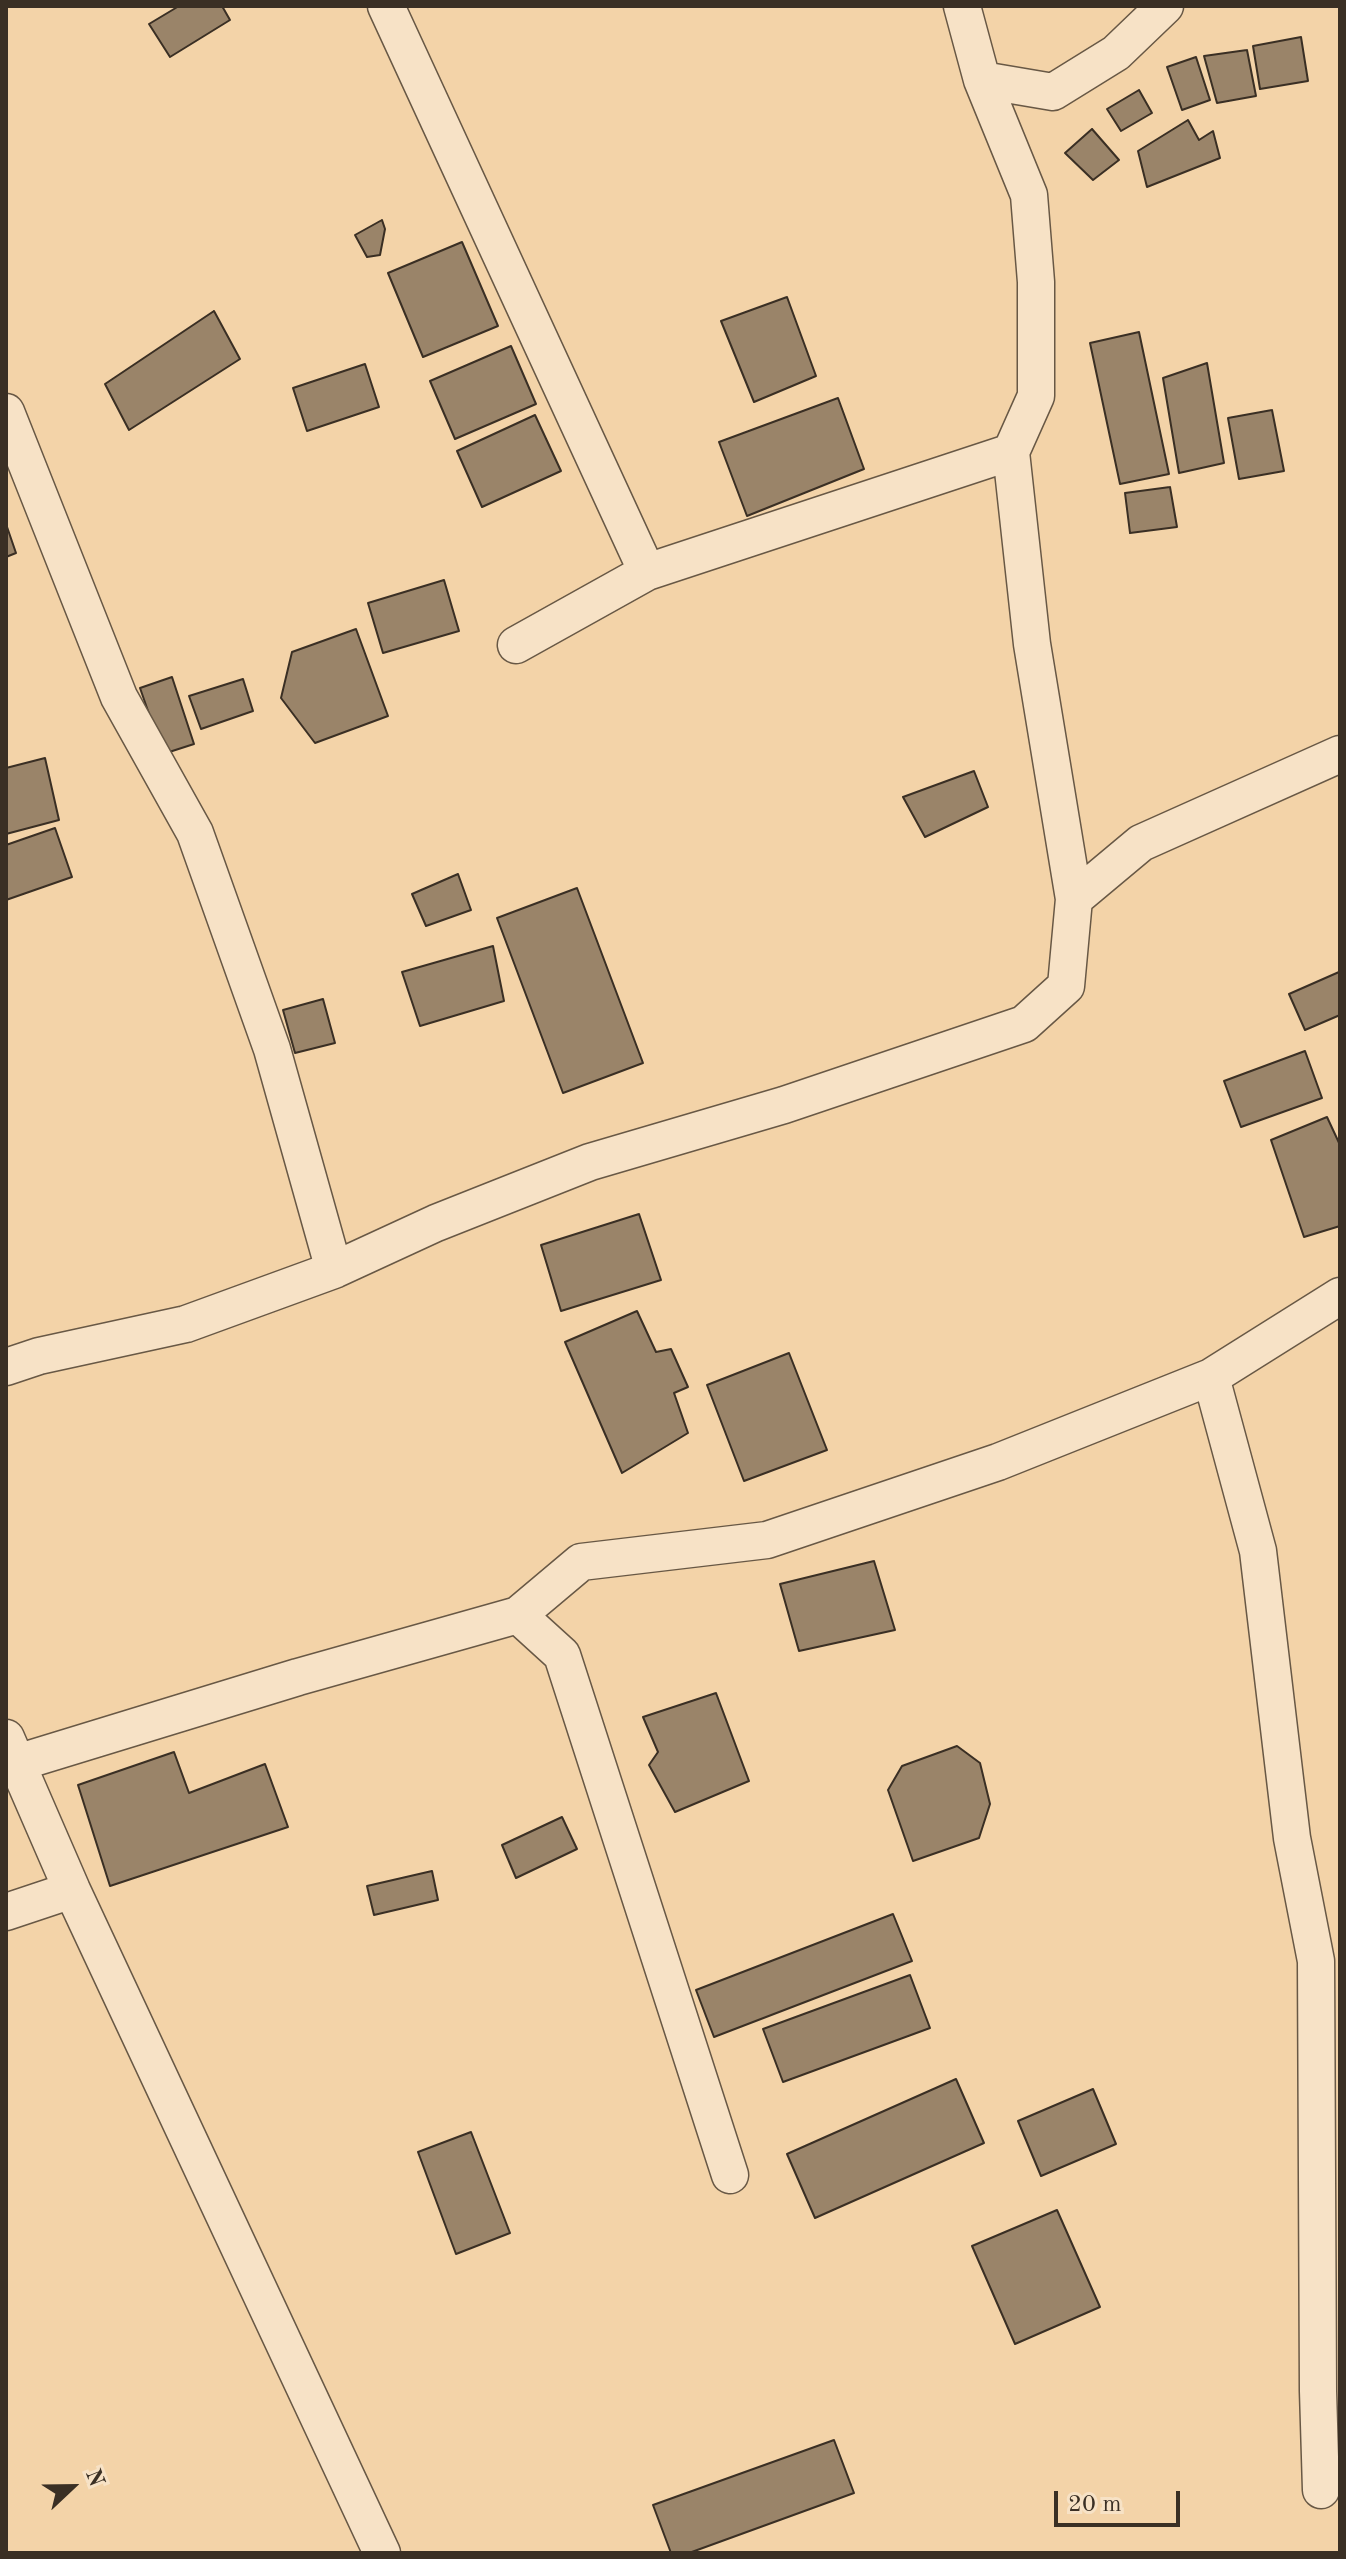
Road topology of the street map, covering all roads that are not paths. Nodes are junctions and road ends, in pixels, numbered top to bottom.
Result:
1 (386, 6) edge
2 (962, 6) edge
3 (1165, 6) edge
4 (982, 80) junction
5 (6, 412) edge
6 (1011, 452) junction
7 (647, 572) junction
8 (516, 645) dead end
9 (1340, 754) edge
10 (1074, 899) junction
11 (334, 1270) junction
12 (1340, 1296) edge
13 (6, 1367) edge
14 (1211, 1377) junction
15 (518, 1615) junction
16 (11, 1750) edge
17 (72, 1890) junction
18 (6, 1912) edge
19 (730, 2175) dead end
20 (1329, 2387) edge
21 (1321, 2490) dead end
22 (382, 2553) edge

1 - 7 street
2 - 4 street
3 - 4 street
4 - 6 street
5 - 11 street
6 - 7 street
6 - 10 street
7 - 8 street
9 - 10 street
10 - 11 street
11 - 13 street
12 - 14 street
14 - 15 street
14 - 20 street
15 - 16 street
15 - 19 street
16 - 17 street
17 - 18 street
17 - 22 street
20 - 21 street

